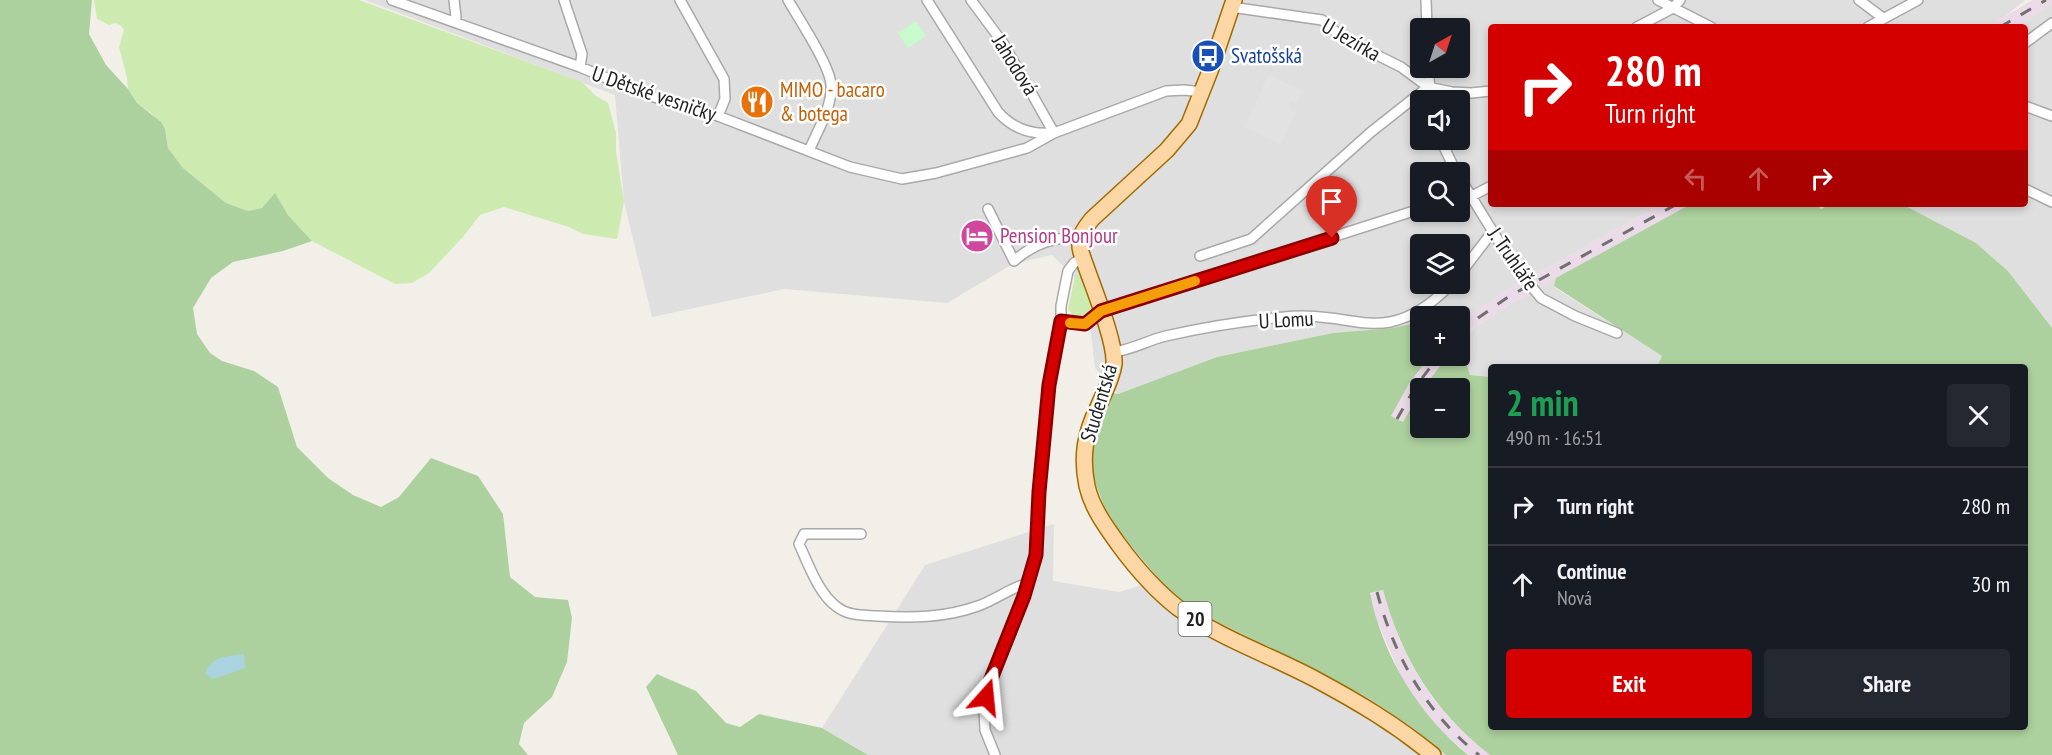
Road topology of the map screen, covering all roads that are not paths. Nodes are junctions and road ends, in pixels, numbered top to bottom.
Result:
1 (392, 0) edge
2 (454, 0) edge
3 (564, 0) edge
4 (680, 0) edge
5 (788, 0) edge
6 (939, 0) edge
7 (971, 0) edge
8 (1426, 0) edge
9 (1658, 0) edge
10 (1860, 0) edge
11 (1918, 0) edge
12 (1232, 3) edge
13 (930, 4) edge
14 (1677, 4) edge
15 (1427, 18) edge
16 (1883, 18) junction
17 (455, 22) junction
18 (2052, 23) edge
19 (1642, 24) edge
20 (1707, 24) edge
21 (1873, 24) edge
22 (2028, 41) edge
23 (580, 68) junction
24 (1428, 78) edge
25 (1428, 87) junction
26 (1429, 90) edge
27 (1488, 91) edge
28 (1202, 92) junction
29 (2028, 107) edge
30 (718, 116) junction
31 (2052, 116) edge
32 (1054, 133) junction
33 (809, 151) junction
34 (1488, 187) edge
35 (2028, 190) edge
36 (1470, 194) edge
37 (1470, 201) edge
38 (2052, 202) edge
39 (988, 209) dead end
40 (1410, 212) edge
41 (1493, 231) junction
42 (1080, 238) junction
43 (1200, 256) dead end
44 (1082, 258) junction
45 (1470, 261) edge
46 (1441, 294) edge
47 (1101, 311) junction
48 (1061, 321) junction
49 (1617, 333) dead end
50 (1113, 352) junction
51 (861, 534) dead end
52 (1028, 583) junction
53 (994, 755) edge
54 (1433, 755) edge

1 - 17 street, U Dětské vesničky
2 - 17 street
3 - 23 street
4 - 30 street
5 - 33 street
6 - 13 street
7 - 32 street, Jahodová
8 - 15 street
9 - 14 street
10 - 16 street
11 - 16 street
12 - 25 street, U Jezírka
12 - 28 main road
13 - 32 street
14 - 19 street
14 - 20 street
16 - 21 street
17 - 23 street, U Dětské vesničky
18 - 22 street
23 - 30 street, U Dětské vesničky
24 - 25 street
25 - 26 street
25 - 27 street
25 - 43 street
28 - 32 street
28 - 42 main road
29 - 31 street
30 - 33 street, U Dětské vesničky
32 - 33 street, U Dětské vesničky
34 - 36 street
35 - 38 street
37 - 41 street, J. Truhláře
39 - 42 street
40 - 47 street
41 - 45 street
41 - 49 street, J. Truhláře
42 - 44 main road, Studentská / 20
44 - 47 main road, Studentská / 20
44 - 48 street
46 - 50 street, U Lomu
47 - 48 street
47 - 50 main road, Studentská / 20
48 - 52 street
50 - 54 main road, Studentská / 20
51 - 52 street
52 - 53 street

